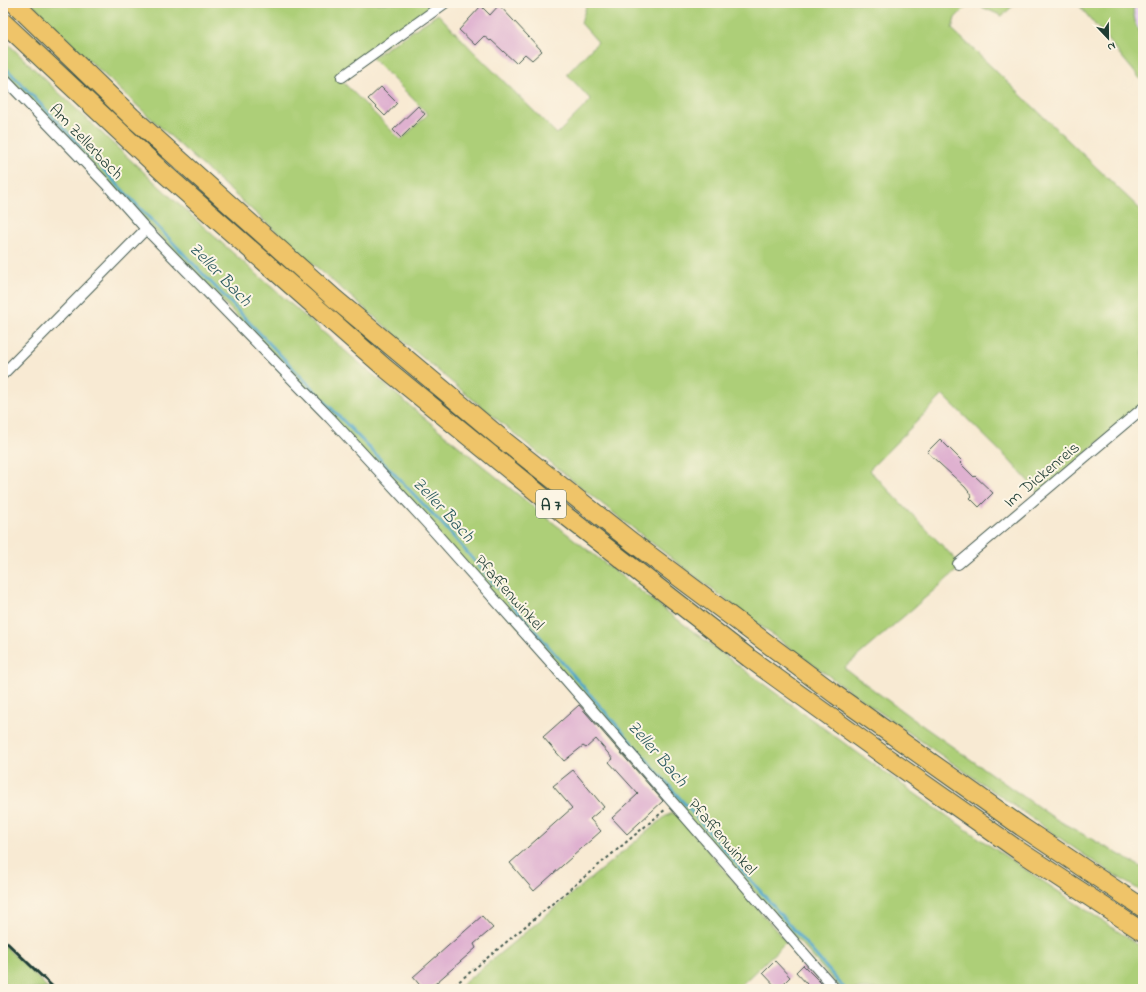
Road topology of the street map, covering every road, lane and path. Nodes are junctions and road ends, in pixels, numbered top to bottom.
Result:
1 (14, 3) edge
2 (446, 3) edge
3 (3, 22) edge
4 (342, 76) dead end
5 (3, 77) edge
6 (146, 228) junction
7 (3, 374) edge
8 (1143, 408) edge
9 (958, 564) dead end
10 (673, 803) junction
11 (1143, 908) edge
12 (1143, 932) edge
13 (450, 989) edge
14 (835, 989) edge

1 - 11 highway, A 7
2 - 4 street
3 - 12 highway, A 7
5 - 6 street, Am Zellerbach
6 - 7 street
6 - 10 street, Pfaffenwinkel
8 - 9 street, Im Dickenreis
10 - 13 path
10 - 14 street, Pfaffenwinkel

